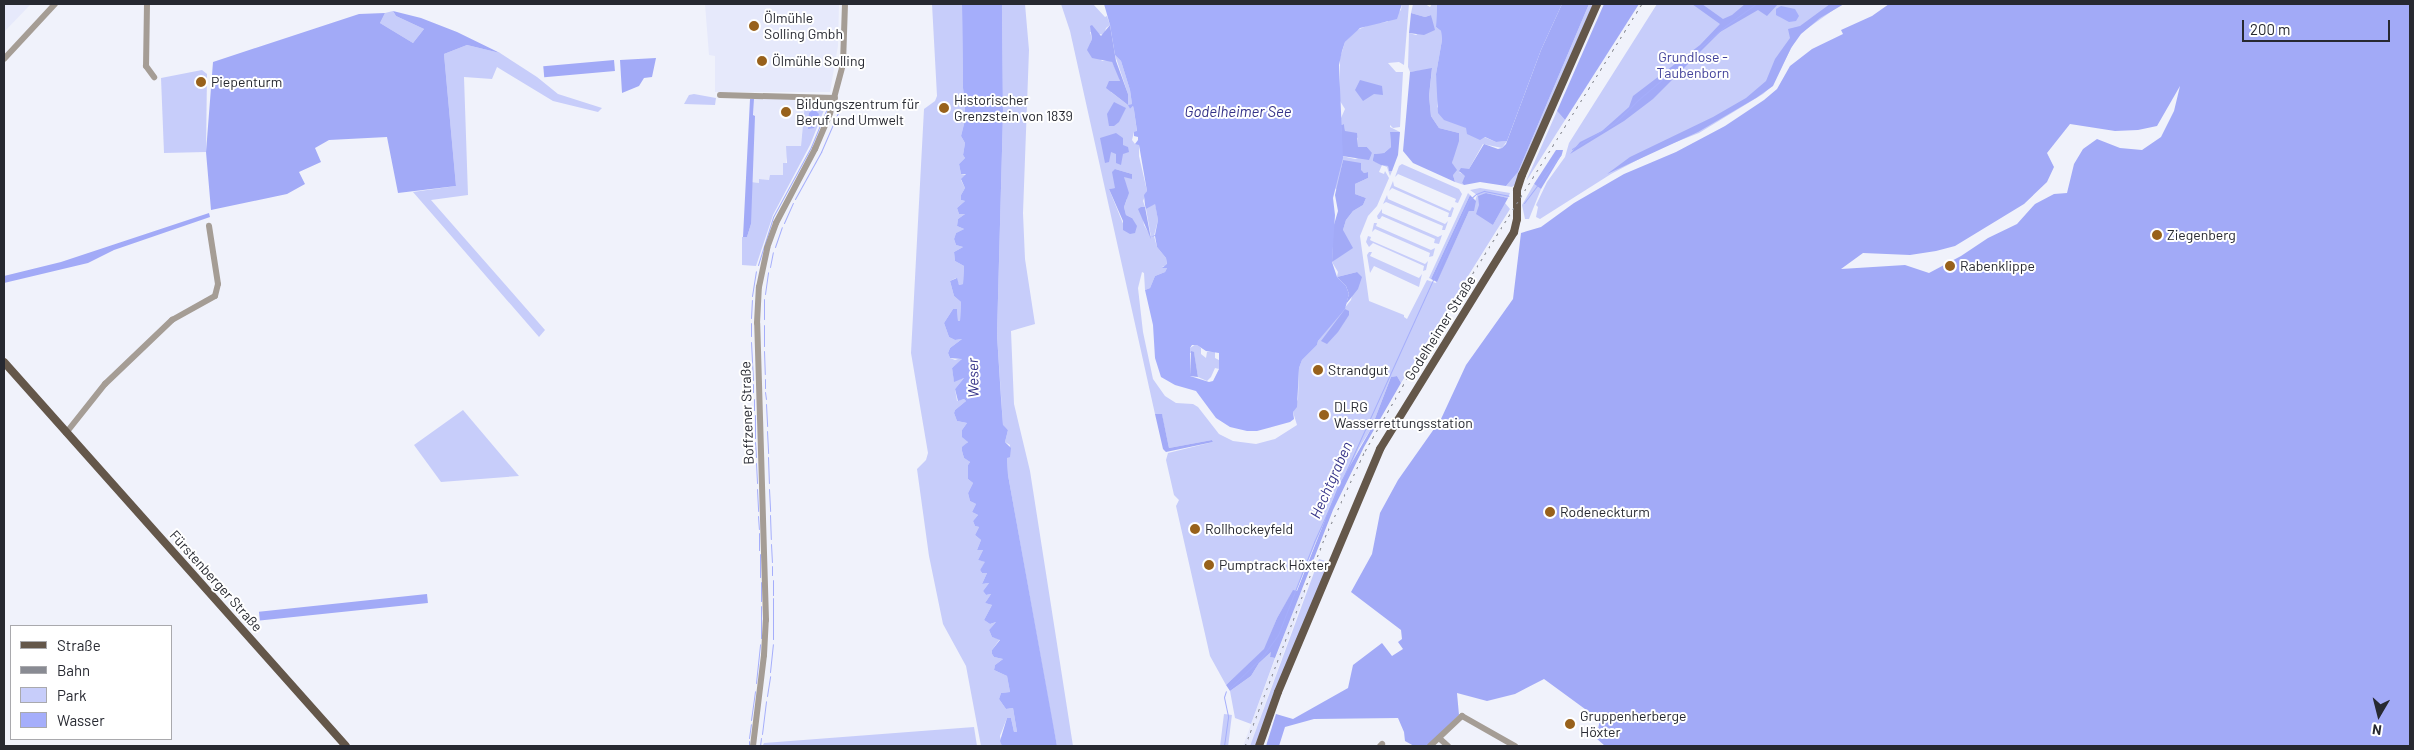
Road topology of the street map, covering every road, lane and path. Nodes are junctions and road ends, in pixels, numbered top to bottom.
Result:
1 (55, 4) edge
2 (147, 4) edge
3 (845, 4) edge
4 (1597, 4) edge
5 (4, 59) edge
6 (154, 77) dead end
7 (720, 95) dead end
8 (835, 96) junction
9 (209, 226) dead end
10 (4, 362) edge
11 (66, 433) junction
12 (1439, 738) junction
13 (346, 746) edge
14 (753, 746) edge
15 (1259, 746) edge
16 (1430, 746) edge
17 (1448, 746) edge
18 (1515, 746) edge

1 - 5 street
2 - 6 street
3 - 8 street, Boffzener Straße
4 - 15 main road, Godelheimer Straße
7 - 8 street
8 - 14 street, Boffzener Straße
9 - 11 street
10 - 11 main road, Fürstenberger Straße
11 - 13 main road, Fürstenberger Straße
12 - 16 street
12 - 17 street
12 - 18 street

